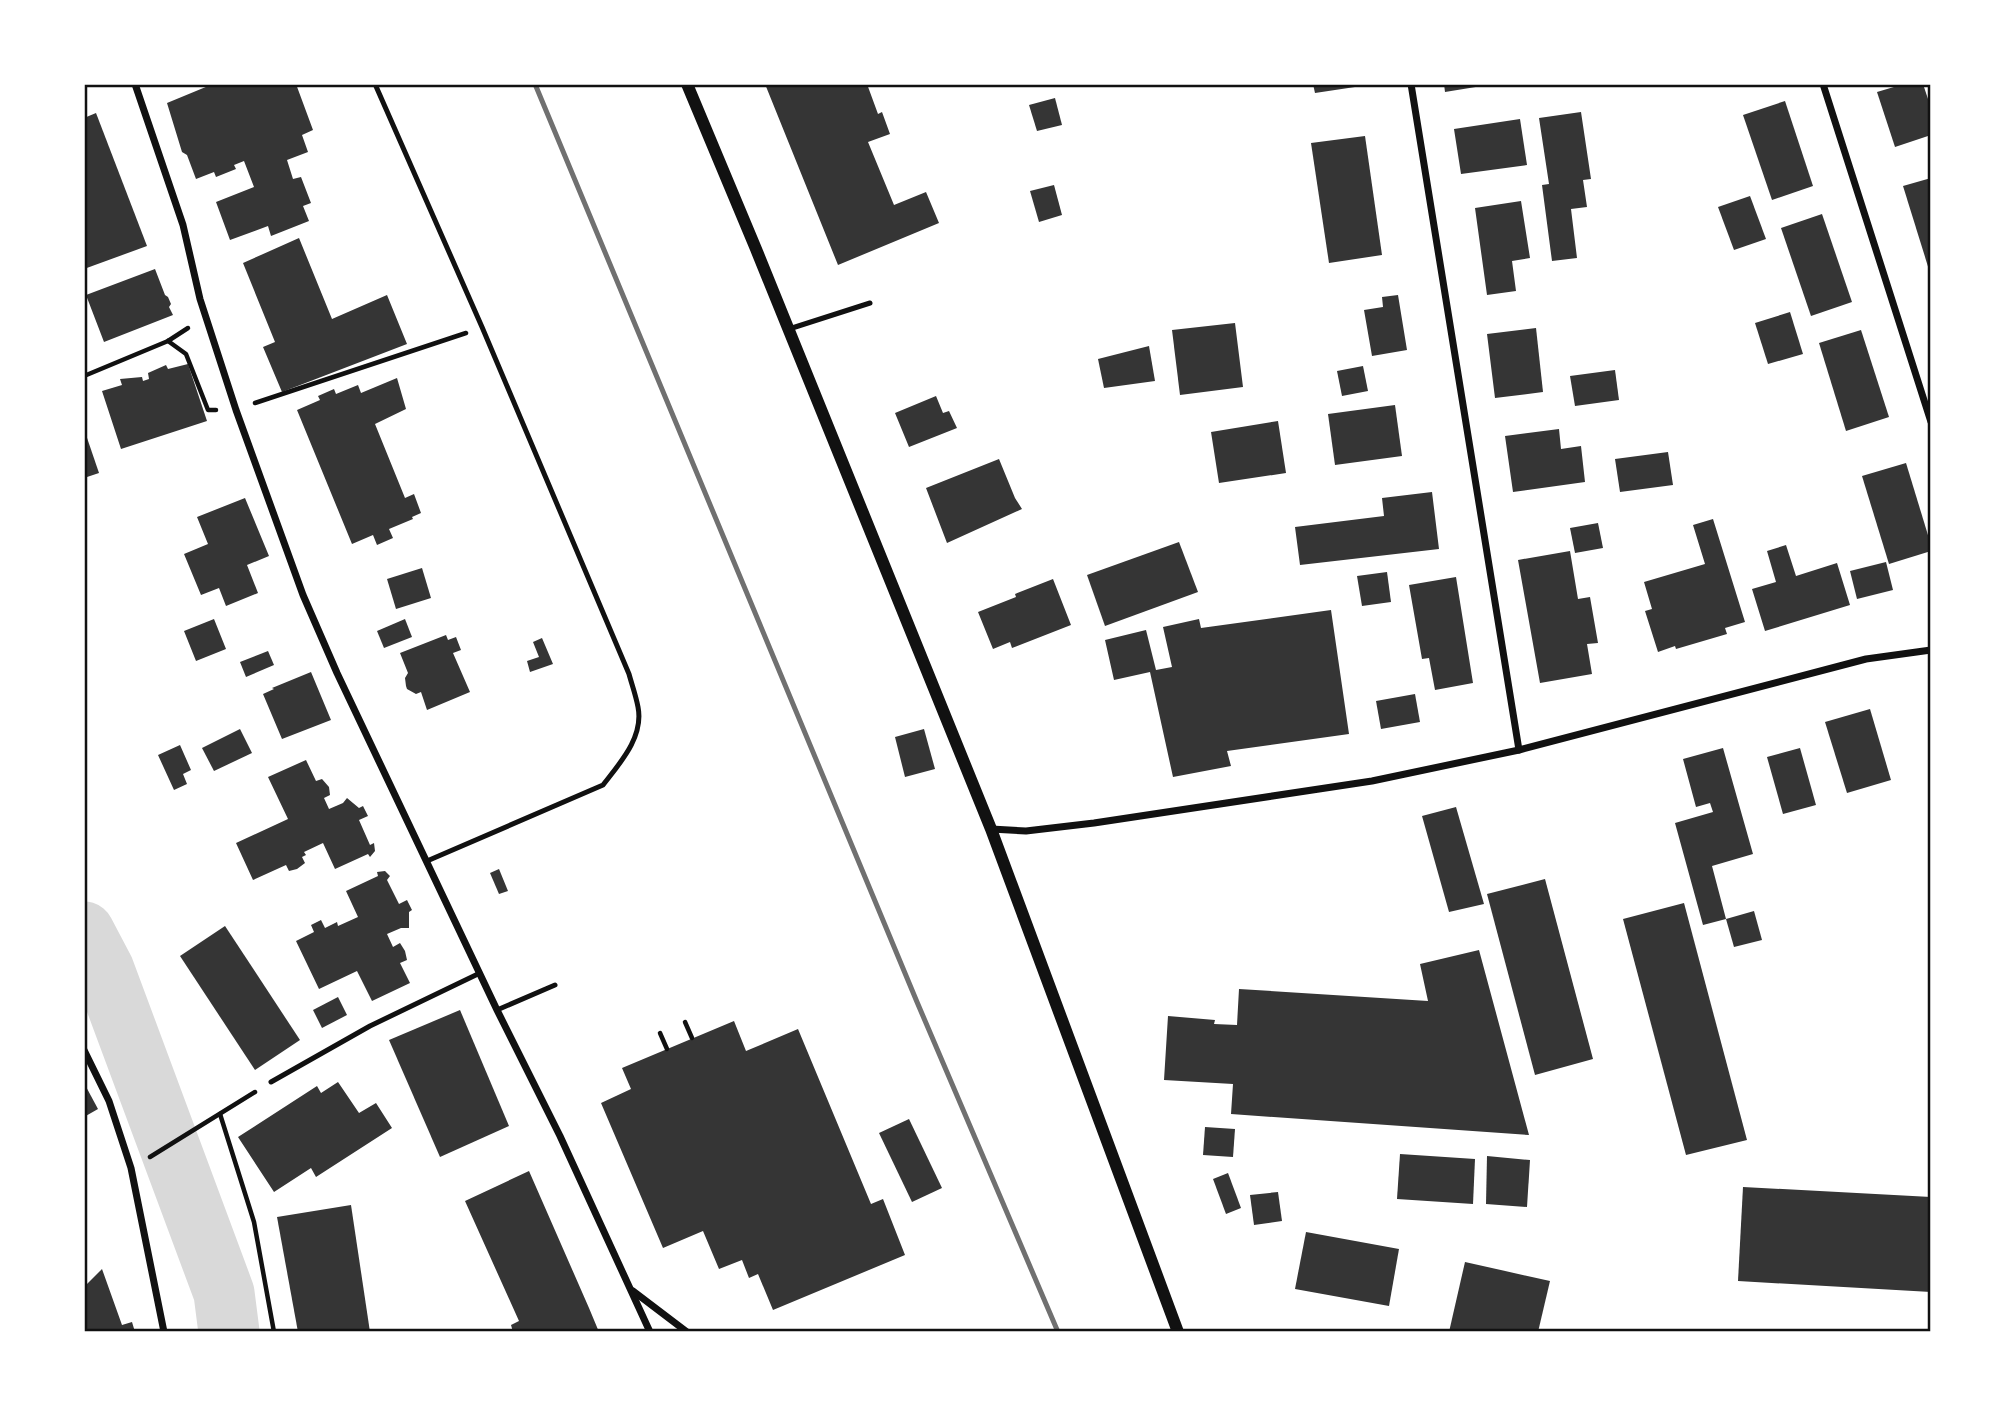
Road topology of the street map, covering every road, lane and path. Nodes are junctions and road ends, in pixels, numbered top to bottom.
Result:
1 (135, 84) edge
2 (375, 84) edge
3 (687, 84) edge
4 (1411, 84) edge
5 (1823, 84) edge
6 (870, 303) dead end
7 (191, 327) dead end
8 (482, 327) junction
9 (789, 330) junction
10 (168, 341) junction
11 (84, 376) edge
12 (208, 410) dead end
13 (236, 410) junction
14 (1931, 422) edge
15 (1931, 650) edge
16 (1519, 750) junction
17 (991, 829) junction
18 (427, 861) junction
19 (480, 973) junction
20 (555, 985) dead end
21 (497, 1010) junction
22 (685, 1022) dead end
23 (660, 1033) dead end
24 (692, 1038) dead end
25 (667, 1049) dead end
26 (84, 1050) edge
27 (271, 1082) joint
28 (220, 1114) junction
29 (158, 1152) dead end
30 (630, 1288) junction
31 (164, 1332) edge
32 (274, 1332) edge
33 (650, 1332) edge
34 (687, 1332) edge
35 (1178, 1332) edge

1 - 13 street
2 - 8 lane
3 - 9 street
4 - 16 street
5 - 14 street
6 - 9 lane
7 - 10 path
8 - 13 path
8 - 18 lane
9 - 17 street
10 - 11 path
10 - 12 path
13 - 18 street
15 - 16 street
16 - 17 street
17 - 35 street
18 - 19 street
19 - 21 street
19 - 27 lane
20 - 21 lane
21 - 30 street
22 - 24 path
23 - 25 path
26 - 31 street
27 - 28 path
28 - 29 path
28 - 32 path
30 - 33 street
30 - 34 street

